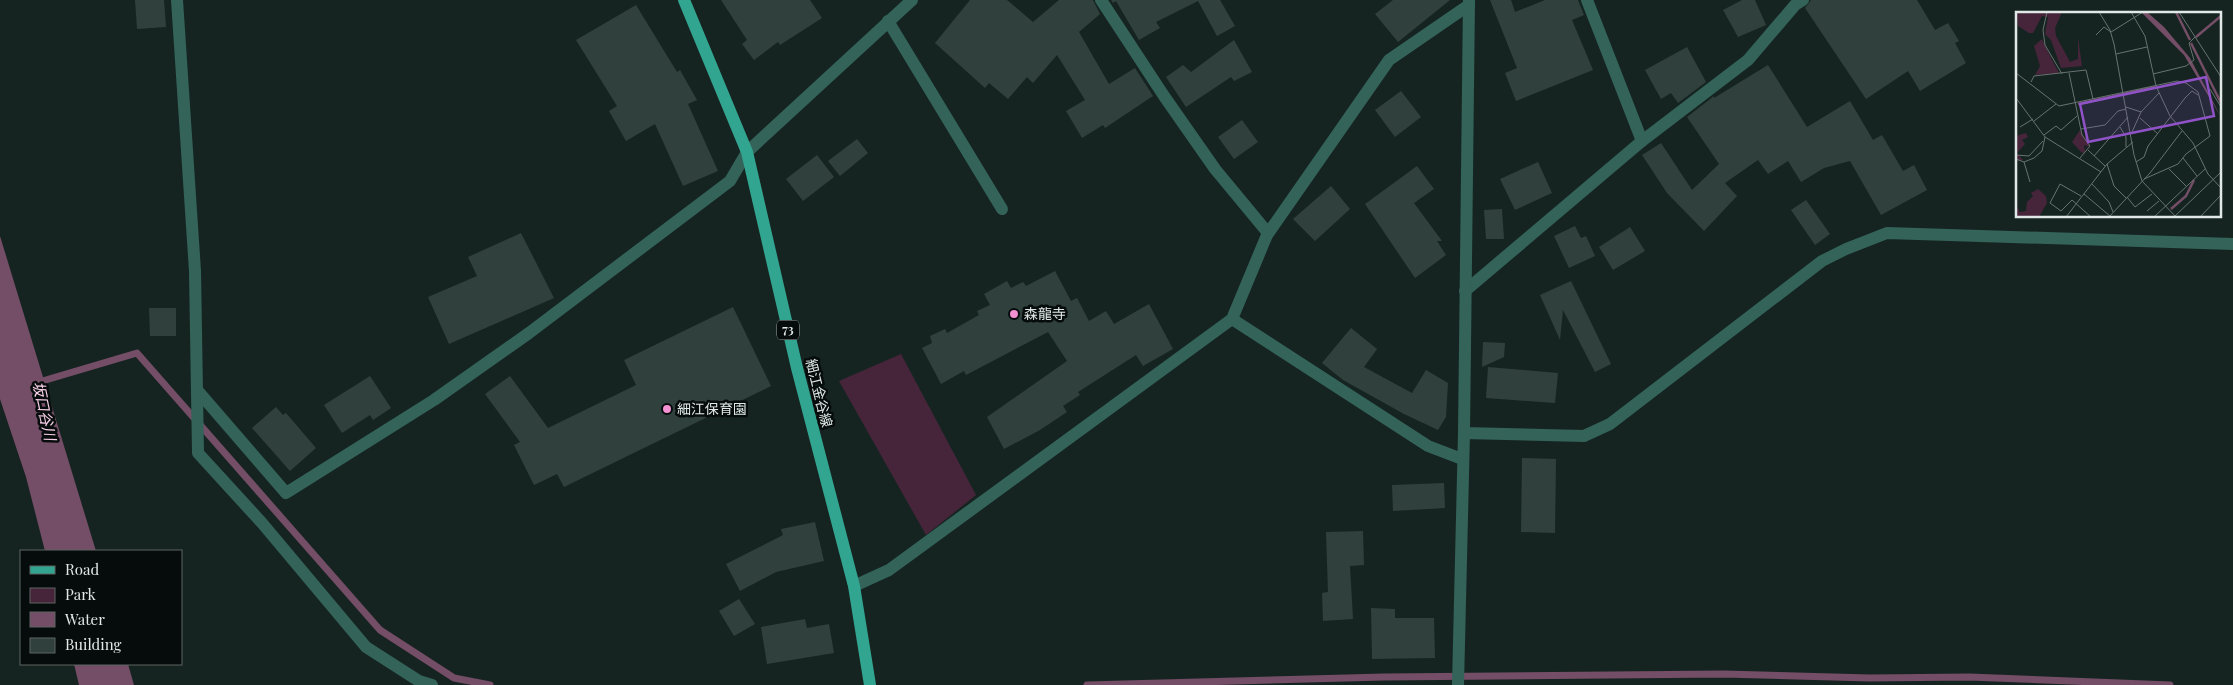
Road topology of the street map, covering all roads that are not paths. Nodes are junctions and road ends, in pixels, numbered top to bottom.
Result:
1 (177, 0) edge
2 (684, 0) edge
3 (912, 0) edge
4 (1100, 0) edge
5 (1587, 0) edge
6 (1803, 0) edge
7 (1469, 2) edge
8 (888, 21) junction
9 (1642, 141) junction
10 (747, 152) junction
11 (1002, 209) dead end
12 (1268, 233) junction
13 (2233, 244) edge
14 (1465, 291) junction
15 (1232, 319) junction
16 (197, 396) junction
17 (1464, 433) junction
18 (1462, 460) junction
19 (854, 586) junction
20 (432, 685) edge
21 (870, 685) edge
22 (1458, 685) edge

1 - 16 street
2 - 10 main road, 細江金谷線 / 73
3 - 8 street
4 - 12 street
5 - 9 street
6 - 9 street
7 - 12 street
7 - 14 street
8 - 10 street
8 - 11 street
9 - 14 street
10 - 16 street
10 - 19 main road, 細江金谷線 / 73
12 - 15 street
13 - 17 street
14 - 17 street
15 - 18 street
15 - 19 street
16 - 20 street
17 - 18 street
18 - 22 street
19 - 21 main road, 細江金谷線 / 73

